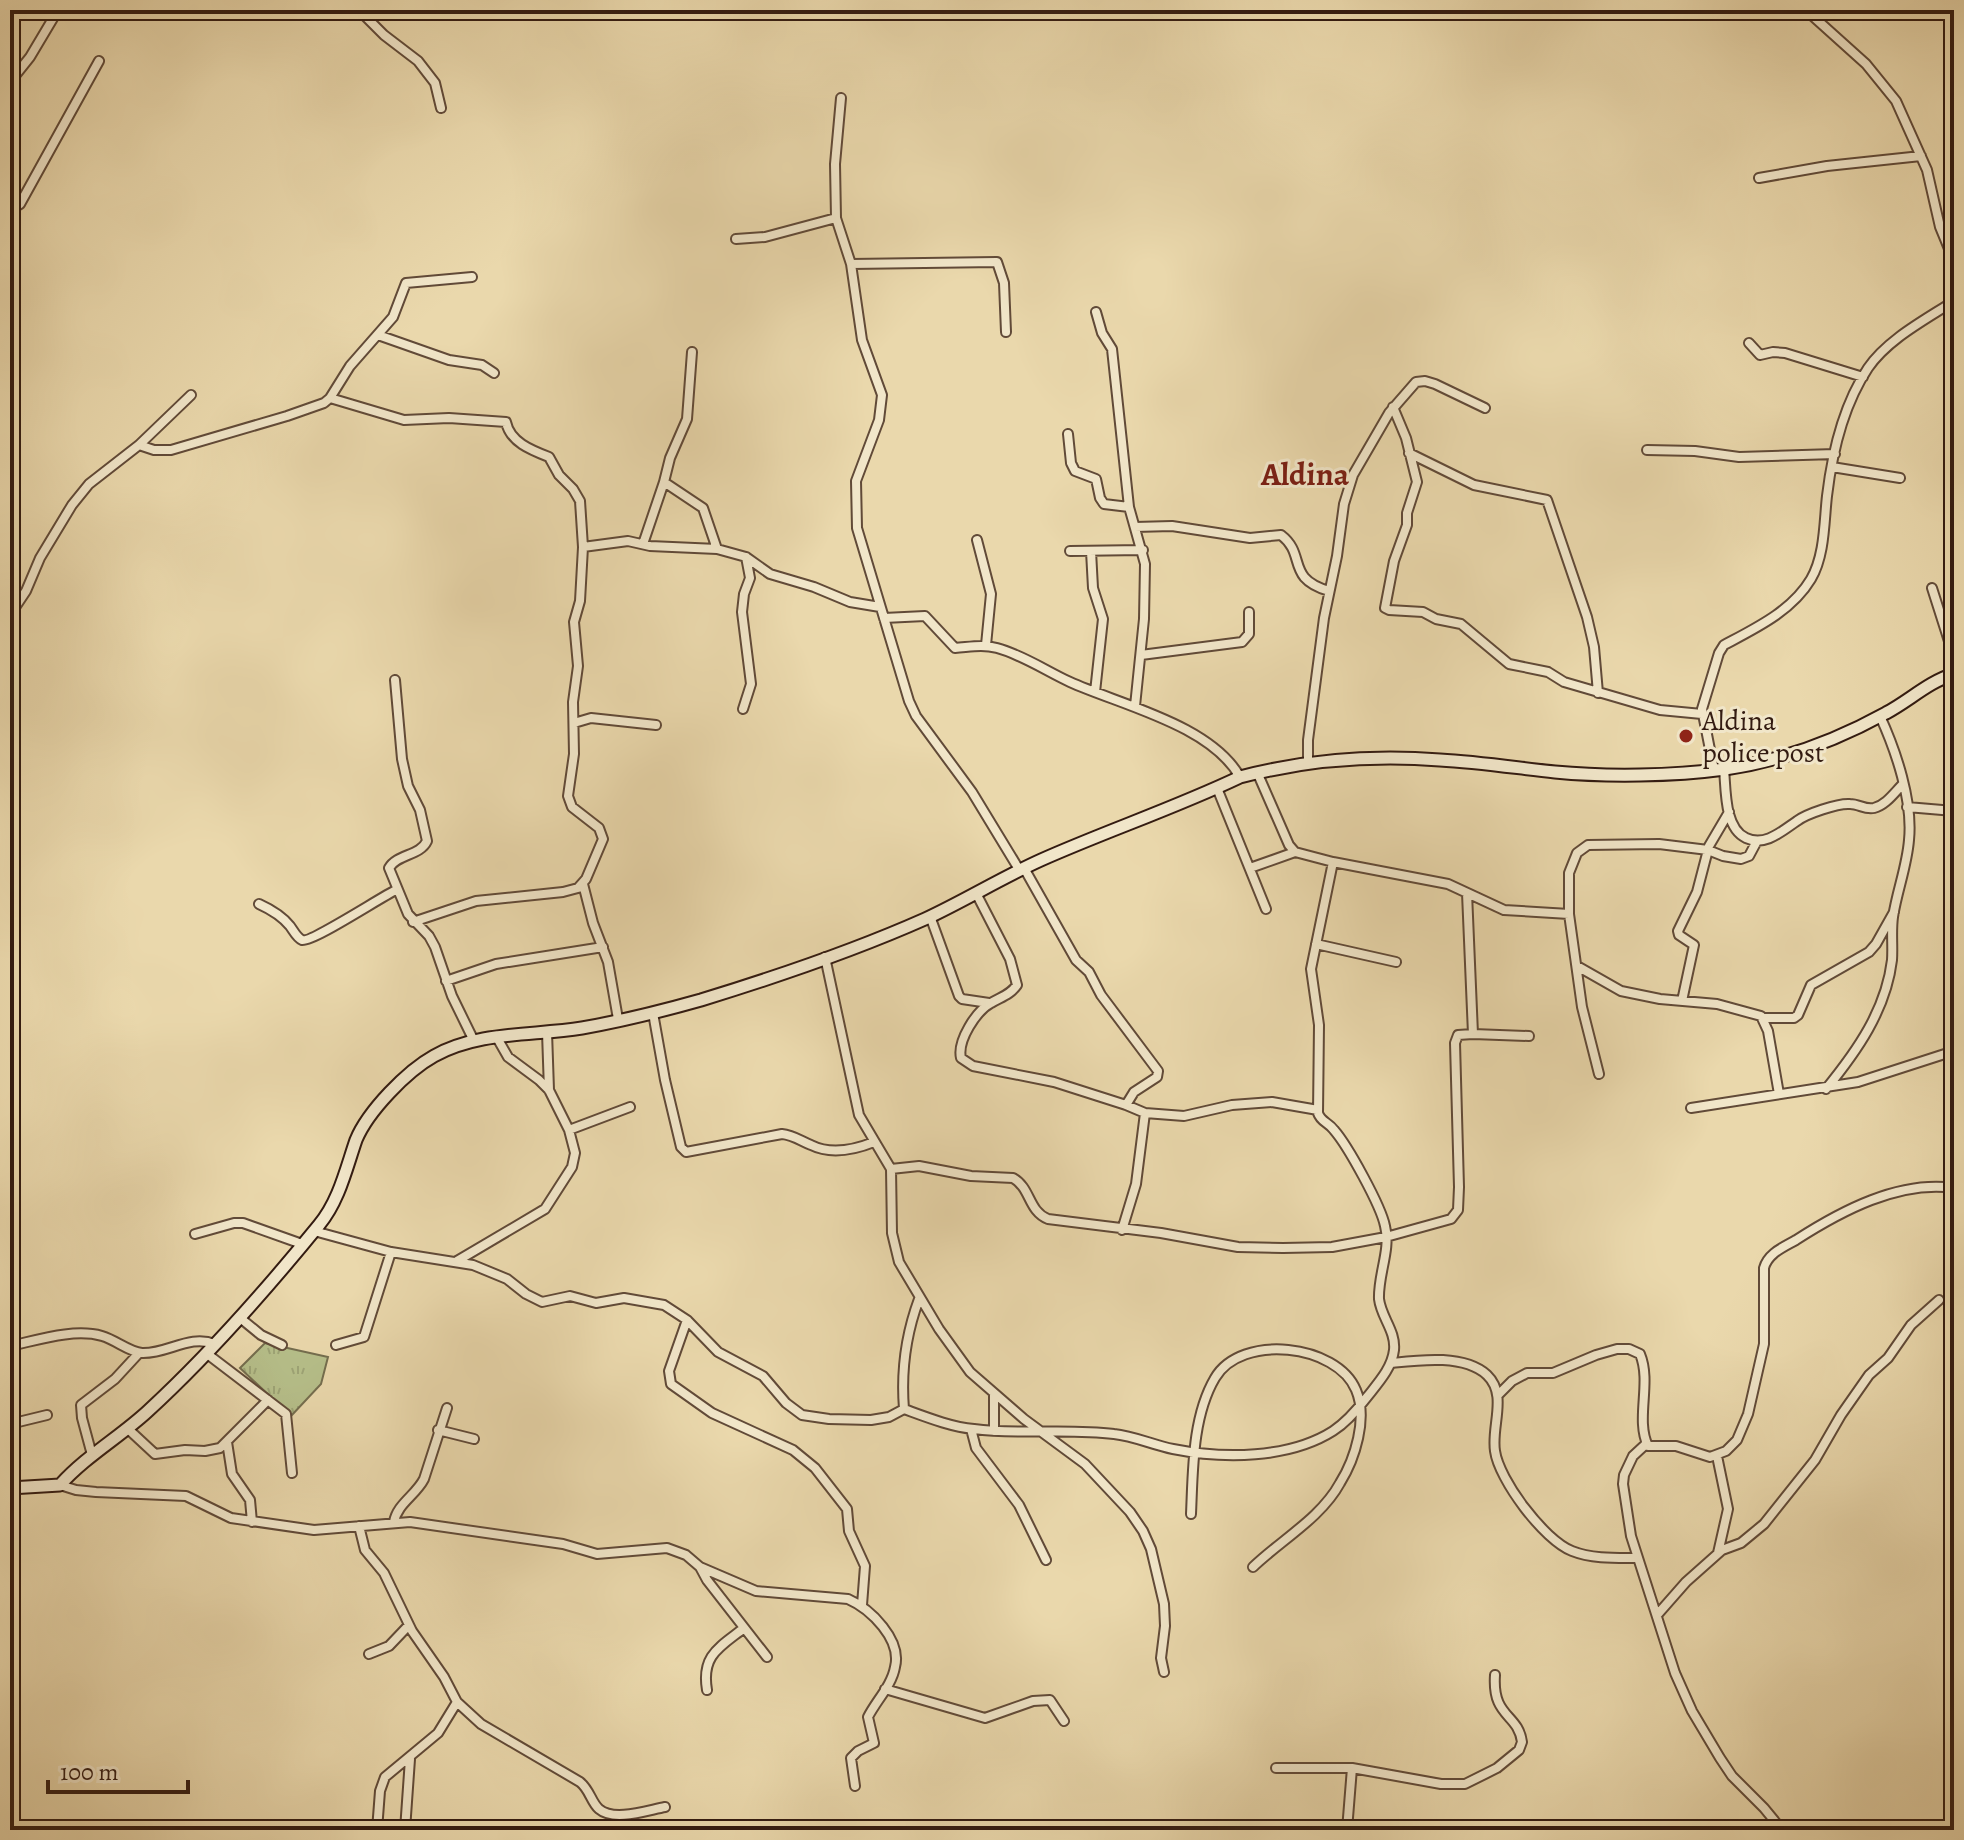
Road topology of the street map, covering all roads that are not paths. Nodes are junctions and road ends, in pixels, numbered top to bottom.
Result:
1 (58, 10) edge
2 (359, 10) edge
3 (1806, 10) edge
4 (99, 61) dead end
5 (10, 82) edge
6 (841, 98) dead end
7 (441, 108) dead end
8 (1921, 156) junction
9 (1759, 178) dead end
10 (10, 210) edge
11 (836, 218) junction
12 (736, 239) dead end
13 (1954, 261) edge
14 (851, 264) junction
15 (472, 277) dead end
16 (1954, 301) edge
17 (1096, 312) dead end
18 (1006, 332) dead end
19 (378, 335) junction
20 (1749, 343) dead end
21 (692, 352) dead end
22 (494, 373) dead end
23 (1863, 377) junction
24 (191, 395) dead end
25 (330, 398) junction
26 (1393, 407) junction
27 (1485, 408) dead end
28 (1068, 434) dead end
29 (139, 445) junction
30 (1647, 450) dead end
31 (1409, 453) junction
32 (1835, 454) junction
33 (1832, 467) junction
34 (1900, 478) dead end
35 (664, 482) junction
36 (1129, 507) junction
37 (1135, 527) junction
38 (977, 540) dead end
39 (643, 544) junction
40 (583, 547) junction
41 (717, 549) junction
42 (1143, 550) junction
43 (1070, 551) dead end
44 (1091, 551) junction
45 (746, 557) junction
46 (767, 573) junction
47 (750, 578) junction
48 (1932, 588) dead end
49 (1329, 591) junction
50 (880, 607) junction
51 (1249, 612) dead end
52 (10, 615) edge
53 (884, 618) junction
54 (986, 645) junction
55 (1141, 655) junction
56 (1954, 657) edge
57 (1954, 674) edge
58 (395, 680) dead end
59 (1095, 692) junction
60 (1598, 693) junction
61 (1135, 706) junction
62 (743, 709) dead end
63 (1702, 714) junction
64 (1880, 716) junction
65 (574, 723) junction
66 (656, 725) dead end
67 (1308, 762) junction
68 (1719, 769) junction
69 (1257, 772) junction
70 (1240, 777) junction
71 (1903, 784) junction
72 (1217, 788) junction
73 (1907, 807) junction
74 (1954, 811) edge
75 (1729, 812) junction
76 (1757, 841) junction
77 (1708, 850) junction
78 (1295, 852) junction
79 (1333, 862) junction
80 (1250, 868) junction
81 (1022, 869) junction
82 (583, 884) junction
83 (396, 890) junction
84 (976, 893) junction
85 (1467, 893) junction
86 (259, 904) dead end
87 (1266, 909) dead end
88 (1895, 911) junction
89 (1569, 914) junction
90 (930, 916) junction
91 (413, 922) junction
92 (1316, 944) junction
93 (603, 947) junction
94 (825, 957) junction
95 (1396, 962) dead end
96 (1577, 966) junction
97 (446, 981) junction
98 (1682, 1001) junction
99 (989, 1003) junction
100 (653, 1013) junction
101 (1764, 1018) junction
102 (618, 1019) junction
103 (547, 1032) junction
104 (1473, 1034) junction
105 (496, 1036) junction
106 (1529, 1036) dead end
107 (474, 1041) junction
108 (1954, 1051) edge
109 (1599, 1074) dead end
110 (1826, 1089) junction
111 (549, 1090) junction
112 (1779, 1094) junction
113 (1126, 1105) junction
114 (630, 1107) dead end
115 (1691, 1108) dead end
116 (1318, 1110) junction
117 (1145, 1113) junction
118 (569, 1130) junction
119 (874, 1142) junction
120 (891, 1169) junction
121 (1954, 1188) edge
122 (1122, 1230) junction
123 (314, 1231) junction
124 (195, 1234) dead end
125 (1386, 1237) junction
126 (302, 1244) junction
127 (391, 1252) junction
128 (457, 1261) junction
129 (919, 1299) junction
130 (1939, 1300) dead end
131 (239, 1317) junction
132 (687, 1320) junction
133 (215, 1344) junction
134 (282, 1345) dead end
135 (336, 1345) dead end
136 (10, 1346) edge
137 (139, 1353) junction
138 (206, 1353) junction
139 (1392, 1363) junction
140 (994, 1395) junction
141 (1498, 1395) junction
142 (268, 1400) junction
143 (447, 1408) dead end
144 (1358, 1408) junction
145 (904, 1409) junction
146 (47, 1415) dead end
147 (10, 1424) edge
148 (127, 1428) junction
149 (971, 1429) junction
150 (438, 1430) junction
151 (994, 1431) junction
152 (1041, 1432) junction
153 (474, 1439) dead end
154 (227, 1442) junction
155 (1646, 1444) junction
156 (1194, 1453) junction
157 (92, 1455) junction
158 (1717, 1456) junction
159 (292, 1473) dead end
160 (60, 1485) junction
161 (10, 1488) edge
162 (1191, 1514) dead end
163 (252, 1522) junction
164 (394, 1522) junction
165 (359, 1526) junction
166 (1718, 1554) junction
167 (1638, 1558) junction
168 (1046, 1560) dead end
169 (700, 1567) junction
170 (1253, 1567) dead end
171 (862, 1605) junction
172 (1657, 1615) junction
173 (409, 1625) junction
174 (744, 1628) junction
175 (369, 1654) dead end
176 (767, 1657) dead end
177 (1164, 1672) dead end
178 (1495, 1675) dead end
179 (885, 1689) junction
180 (707, 1690) dead end
181 (457, 1702) junction
182 (1064, 1721) dead end
183 (410, 1759) junction
184 (1276, 1768) dead end
185 (1352, 1768) junction
186 (855, 1786) dead end
187 (665, 1807) dead end
188 (377, 1830) edge
189 (405, 1830) edge
190 (1347, 1830) edge
191 (1782, 1830) edge

1 - 5 street
2 - 7 street
3 - 8 street
4 - 10 street
6 - 11 street
8 - 9 street
8 - 13 street
11 - 12 street
11 - 14 street
14 - 18 street
14 - 50 street
15 - 19 street
16 - 23 street
17 - 36 street
19 - 22 street
19 - 25 street
20 - 23 street
21 - 35 street
23 - 32 street
24 - 29 street
25 - 29 street
25 - 40 street
26 - 27 street
26 - 31 street
26 - 49 street
28 - 36 street
29 - 52 street
30 - 32 street
31 - 60 street
31 - 60 street
32 - 33 street
33 - 34 street
33 - 63 street
35 - 39 street
35 - 41 street
36 - 37 street
37 - 42 street
37 - 49 street
38 - 54 street
39 - 40 street
39 - 41 street
40 - 65 street
41 - 45 street
42 - 44 street
42 - 55 street
43 - 44 street
44 - 59 street
45 - 46 street
45 - 47 street
46 - 47 street
46 - 50 street
47 - 62 street
48 - 56 street
49 - 67 street
50 - 53 street
51 - 55 street
53 - 54 street
53 - 81 street
54 - 59 street
55 - 61 street
57 - 64 street
58 - 83 street
59 - 61 street
60 - 63 street
61 - 70 street
63 - 68 street
64 - 68 street
64 - 71 street
65 - 66 street
65 - 82 street
67 - 68 street
67 - 69 street
68 - 75 street
69 - 70 street
69 - 78 street
70 - 72 street
71 - 73 street
71 - 76 street
72 - 80 street
72 - 81 street
73 - 74 street
73 - 88 street
75 - 76 street
75 - 77 street
76 - 77 street
77 - 89 street
77 - 98 street
78 - 79 street
78 - 80 street
79 - 85 street
79 - 92 street
80 - 87 street
81 - 84 street
81 - 113 street
82 - 91 street
82 - 93 street
83 - 86 street
83 - 91 street
84 - 90 street
84 - 99 street
85 - 89 street
85 - 104 street
88 - 101 street
88 - 110 street
89 - 96 street
90 - 94 street
90 - 99 street
91 - 97 street
92 - 95 street
92 - 116 street
93 - 97 street
93 - 102 street
94 - 100 street
94 - 119 street
96 - 98 street
96 - 109 street
97 - 107 street
98 - 101 street
99 - 113 street
100 - 102 street
100 - 119 street
101 - 112 street
102 - 103 street
103 - 105 street
103 - 111 street
104 - 106 street
104 - 125 street
105 - 107 street
105 - 111 street
107 - 123 street
108 - 110 street
110 - 112 street
111 - 118 street
112 - 115 street
113 - 117 street
114 - 118 street
116 - 117 street
116 - 125 street
117 - 122 street
118 - 128 street
119 - 120 street
120 - 122 street
120 - 129 street
121 - 158 street
122 - 125 street
123 - 126 street
123 - 127 street
124 - 126 street
125 - 139 street
126 - 131 street
127 - 128 street
127 - 135 street
128 - 132 street
129 - 140 street
129 - 145 street
130 - 166 street
131 - 133 street
131 - 134 street
132 - 145 street
132 - 171 street
133 - 137 street
133 - 138 street
136 - 137 street
137 - 157 street
138 - 142 street
138 - 148 street
139 - 141 street
139 - 144 street
140 - 151 street
140 - 152 street
141 - 155 street
141 - 167 street
142 - 154 street
142 - 159 street
143 - 150 street
144 - 156 street
144 - 156 street
144 - 170 street
145 - 149 street
146 - 147 street
148 - 154 street
148 - 157 street
149 - 151 street
149 - 168 street
150 - 153 street
150 - 164 street
151 - 152 street
152 - 156 street
152 - 177 street
154 - 163 street
155 - 158 street
155 - 167 street
156 - 162 street
157 - 160 street
158 - 166 street
160 - 161 street
160 - 163 street
163 - 165 street
164 - 165 street
164 - 169 street
165 - 173 street
166 - 172 street
167 - 172 street
169 - 171 street
169 - 174 street
171 - 179 street
172 - 191 street
173 - 175 street
173 - 181 street
174 - 176 street
174 - 180 street
178 - 185 street
179 - 182 street
179 - 186 street
181 - 183 street
181 - 187 street
183 - 188 street
183 - 189 street
184 - 185 street
185 - 190 street

